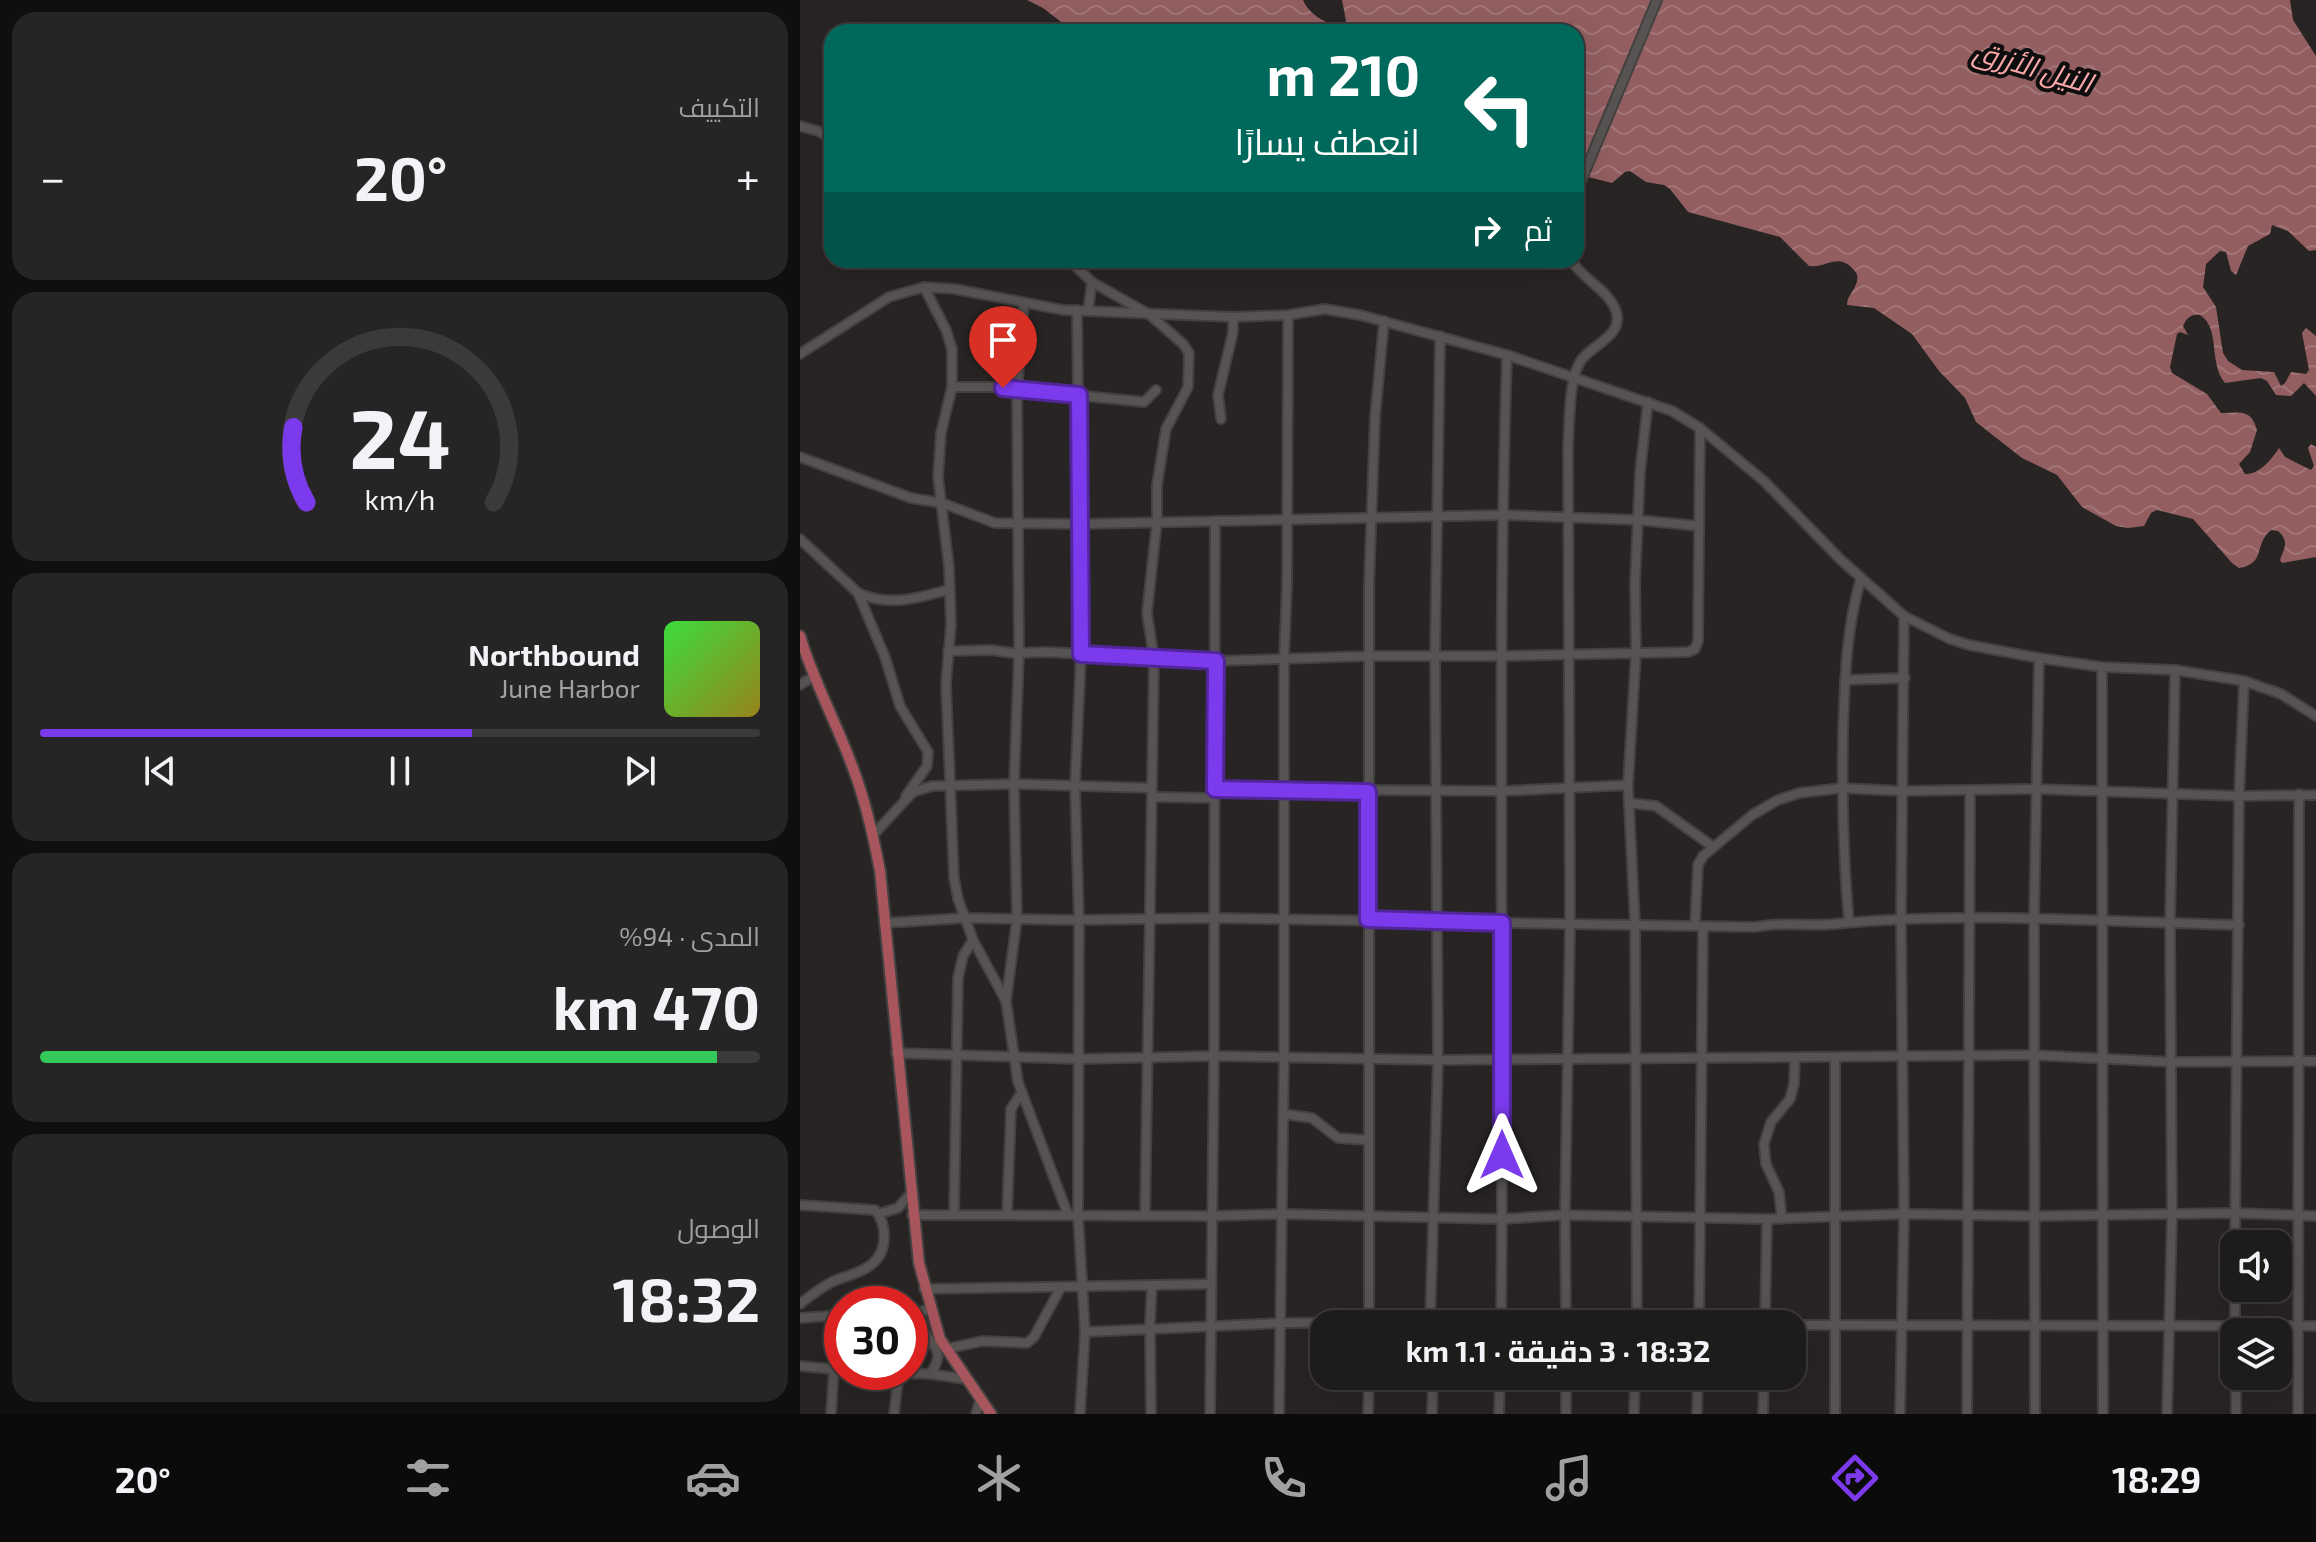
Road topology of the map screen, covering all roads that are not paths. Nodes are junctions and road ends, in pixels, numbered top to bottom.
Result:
1 (1657, 0) edge
2 (800, 126) edge
3 (824, 134) edge
4 (1584, 174) edge
5 (1077, 268) edge
6 (1579, 268) edge
7 (1092, 282) junction
8 (924, 287) junction
9 (1024, 303) junction
10 (1077, 310) junction
11 (1088, 311) junction
12 (1150, 315) junction
13 (1288, 315) junction
14 (1233, 317) junction
15 (1384, 321) junction
16 (1440, 336) junction
17 (800, 354) edge
18 (1507, 355) junction
19 (1575, 376) junction
20 (952, 387) junction
21 (1156, 390) dead end
22 (1017, 391) junction
23 (1079, 395) junction
24 (1648, 402) junction
25 (1221, 419) dead end
26 (1700, 428) junction
27 (800, 457) edge
28 (942, 503) junction
29 (1503, 515) junction
30 (1370, 517) junction
31 (1570, 517) junction
32 (1287, 518) junction
33 (1437, 518) junction
34 (1638, 520) junction
35 (1157, 521) junction
36 (1215, 521) junction
37 (1018, 524) junction
38 (1081, 524) junction
39 (1699, 526) junction
40 (800, 539) edge
41 (1861, 578) junction
42 (948, 590) junction
43 (858, 593) junction
44 (1904, 616) junction
45 (800, 636) edge
46 (948, 651) junction
47 (1636, 652) junction
48 (1019, 653) junction
49 (1081, 654) junction
50 (1570, 654) junction
51 (1435, 655) junction
52 (1369, 656) junction
53 (1500, 656) junction
54 (2039, 658) junction
55 (1154, 659) junction
56 (1284, 659) junction
57 (1216, 661) junction
58 (2102, 667) junction
59 (2175, 670) junction
60 (814, 676) junction
61 (1905, 678) junction
62 (1845, 680) junction
63 (2244, 681) junction
64 (800, 685) edge
65 (2316, 716) edge
66 (951, 784) junction
67 (1014, 784) junction
68 (1628, 785) junction
69 (1075, 786) junction
70 (1568, 788) junction
71 (1842, 788) junction
72 (2037, 789) junction
73 (2103, 789) junction
74 (1286, 790) junction
75 (1970, 790) junction
76 (1436, 791) junction
77 (1503, 791) junction
78 (1901, 791) junction
79 (1151, 792) junction
80 (1368, 792) junction
81 (1214, 794) junction
82 (2171, 794) junction
83 (2299, 794) junction
84 (2316, 795) edge
85 (2239, 796) junction
86 (904, 800) junction
87 (1629, 803) junction
88 (874, 834) junction
89 (1712, 846) junction
90 (965, 918) junction
91 (1213, 918) junction
92 (1017, 919) junction
93 (1149, 919) junction
94 (1285, 919) junction
95 (1368, 919) junction
96 (1079, 920) junction
97 (1901, 920) junction
98 (1970, 920) junction
99 (2034, 920) junction
100 (1436, 921) junction
101 (2102, 921) junction
102 (1849, 922) junction
103 (884, 923) junction
104 (1502, 923) junction
105 (1570, 923) junction
106 (1635, 924) junction
107 (2170, 924) junction
108 (2239, 925) junction
109 (1699, 926) junction
110 (973, 940) junction
111 (1006, 1001) junction
112 (896, 1053) junction
113 (958, 1055) junction
114 (2033, 1055) junction
115 (1214, 1056) junction
116 (1903, 1056) junction
117 (1968, 1056) junction
118 (1014, 1057) junction
119 (1148, 1057) junction
120 (1284, 1057) junction
121 (1835, 1057) junction
122 (1369, 1058) junction
123 (1795, 1058) junction
124 (1078, 1059) junction
125 (1501, 1059) junction
126 (1568, 1059) junction
127 (1634, 1059) junction
128 (1703, 1059) junction
129 (2103, 1059) junction
130 (1438, 1060) junction
131 (2298, 1061) junction
132 (2316, 1061) edge
133 (2171, 1062) junction
134 (2235, 1062) junction
135 (1022, 1092) junction
136 (1283, 1114) junction
137 (1368, 1140) junction
138 (911, 1193) junction
139 (800, 1205) edge
140 (2236, 1213) junction
141 (878, 1214) junction
142 (1281, 1214) junction
143 (1904, 1214) junction
144 (1969, 1214) junction
145 (2102, 1214) junction
146 (912, 1215) junction
147 (954, 1215) junction
148 (1007, 1215) junction
149 (1073, 1215) junction
150 (1565, 1215) junction
151 (1635, 1215) junction
152 (2172, 1215) junction
153 (2297, 1215) junction
154 (1145, 1216) junction
155 (1211, 1216) junction
156 (1368, 1216) junction
157 (1432, 1216) junction
158 (2035, 1216) junction
159 (2316, 1216) edge
160 (1837, 1217) junction
161 (1700, 1218) junction
162 (1502, 1219) junction
163 (1767, 1219) junction
164 (1782, 1219) junction
165 (2235, 1230) edge
166 (1211, 1284) junction
167 (924, 1286) edge
168 (1083, 1286) junction
169 (1152, 1286) junction
170 (1061, 1287) junction
171 (928, 1289) edge
172 (928, 1302) edge
173 (800, 1304) edge
174 (930, 1309) joint
175 (1369, 1310) edge
176 (1429, 1310) edge
177 (1501, 1310) edge
178 (1566, 1310) edge
179 (1637, 1310) edge
180 (1699, 1310) edge
181 (1765, 1310) edge
182 (824, 1316) edge
183 (800, 1318) edge
184 (1281, 1323) junction
185 (1310, 1323) edge
186 (1806, 1325) edge
187 (1834, 1325) junction
188 (1901, 1325) junction
189 (1969, 1325) junction
190 (2035, 1326) junction
191 (2102, 1326) junction
192 (2292, 1326) edge
193 (2299, 1326) junction
194 (2316, 1326) edge
195 (1210, 1327) junction
196 (2169, 1327) junction
197 (2220, 1329) edge
198 (1150, 1330) junction
199 (1085, 1332) junction
200 (928, 1340) edge
201 (946, 1349) junction
202 (800, 1366) edge
203 (824, 1369) edge
204 (930, 1374) joint
205 (965, 1379) junction
206 (835, 1390) edge
207 (896, 1390) edge
208 (1369, 1390) edge
209 (1433, 1390) edge
210 (1500, 1390) edge
211 (1566, 1390) edge
212 (1635, 1390) edge
213 (1698, 1390) edge
214 (1764, 1390) edge
215 (2236, 1390) edge
216 (980, 1401) junction
217 (831, 1414) edge
218 (894, 1414) edge
219 (976, 1414) edge
220 (991, 1414) edge
221 (1080, 1414) edge
222 (1153, 1414) edge
223 (1210, 1414) edge
224 (1279, 1414) edge
225 (1368, 1414) edge
226 (1432, 1414) edge
227 (1499, 1414) edge
228 (1566, 1414) edge
229 (1634, 1414) edge
230 (1697, 1414) edge
231 (1763, 1414) edge
232 (1835, 1414) edge
233 (1900, 1414) edge
234 (1967, 1414) edge
235 (2035, 1414) edge
236 (2103, 1414) edge
237 (2167, 1414) edge
238 (2236, 1414) edge
239 (2298, 1414) edge

1 - 4 street
2 - 3 street
5 - 7 street
6 - 19 street
7 - 11 street
7 - 12 street
8 - 9 street
8 - 17 street
8 - 20 street
9 - 10 street
9 - 22 street
10 - 11 street
10 - 23 street
11 - 12 street
12 - 14 street
12 - 35 street
13 - 14 street
13 - 15 street
13 - 32 street
14 - 25 street
15 - 16 street
15 - 30 street
16 - 18 street
16 - 33 street
18 - 19 street
18 - 29 street
19 - 24 street
19 - 31 street
20 - 22 street
20 - 28 street
21 - 23 street
22 - 23 street
22 - 37 street
23 - 38 street
24 - 26 street
24 - 34 street
26 - 39 street
26 - 41 street
27 - 28 street
28 - 37 street
28 - 42 street
29 - 31 street
29 - 33 street
29 - 53 street
30 - 32 street
30 - 33 street
30 - 52 street
31 - 34 street
31 - 50 street
32 - 36 street
32 - 56 street
33 - 51 street
34 - 39 street
34 - 47 street
35 - 36 street
35 - 38 street
35 - 55 street
36 - 57 street
37 - 38 street
37 - 48 street
38 - 49 street
39 - 47 street
40 - 43 street
41 - 44 street
41 - 62 street
42 - 43 street
42 - 46 street
43 - 86 street
44 - 54 street
44 - 61 street
45 - 60 main road
46 - 48 street
46 - 66 street
47 - 50 street
47 - 68 street
48 - 49 street
48 - 67 street
49 - 55 street
49 - 69 street
50 - 53 street
50 - 70 street
51 - 52 street
51 - 53 street
51 - 76 street
52 - 56 street
52 - 80 street
53 - 77 street
54 - 58 street
54 - 72 street
55 - 57 street
55 - 79 street
56 - 57 street
56 - 74 street
57 - 81 street
58 - 59 street
58 - 73 street
59 - 63 street
59 - 82 street
60 - 64 street
60 - 88 main road
61 - 62 street
61 - 78 street
62 - 71 street
63 - 65 street
63 - 85 street
66 - 67 street
66 - 86 street
66 - 90 street
67 - 69 street
67 - 92 street
68 - 70 street
68 - 87 street
69 - 79 street
69 - 96 street
70 - 77 street
70 - 105 street
71 - 78 street
71 - 89 street
71 - 102 street
72 - 73 street
72 - 75 street
72 - 99 street
73 - 82 street
73 - 101 street
74 - 80 street
74 - 81 street
74 - 94 street
75 - 78 street
75 - 98 street
76 - 77 street
76 - 80 street
76 - 100 street
77 - 104 street
78 - 97 street
79 - 81 street
79 - 93 street
80 - 95 street
81 - 91 street
82 - 85 street
82 - 107 street
83 - 84 street
83 - 85 street
83 - 131 street
85 - 108 street
86 - 88 street
87 - 89 street
87 - 106 street
88 - 103 main road
89 - 109 street
90 - 92 street
90 - 103 street
90 - 110 street
91 - 93 street
91 - 94 street
91 - 115 street
92 - 96 street
92 - 111 street
93 - 96 street
93 - 119 street
94 - 95 street
94 - 120 street
95 - 100 street
95 - 122 street
96 - 124 street
97 - 98 street
97 - 102 street
97 - 116 street
98 - 99 street
98 - 117 street
99 - 101 street
99 - 114 street
100 - 104 street
100 - 130 street
101 - 107 street
101 - 129 street
102 - 109 street
103 - 112 main road
104 - 105 street
104 - 125 street
105 - 106 street
105 - 126 street
106 - 109 street
106 - 127 street
107 - 108 street
107 - 133 street
108 - 134 street
109 - 128 street
110 - 111 street
110 - 113 street
111 - 118 street
112 - 113 street
112 - 138 main road
113 - 118 street
113 - 147 street
114 - 117 street
114 - 129 street
114 - 158 street
115 - 119 street
115 - 120 street
115 - 155 street
116 - 117 street
116 - 121 street
116 - 143 street
117 - 144 street
118 - 124 street
118 - 135 street
119 - 124 street
119 - 154 street
120 - 122 street
120 - 136 street
121 - 123 street
121 - 160 street
122 - 130 street
122 - 137 street
123 - 128 street
123 - 164 street
124 - 149 street
125 - 126 street
125 - 130 street
125 - 162 street
126 - 127 street
126 - 150 street
127 - 128 street
127 - 151 street
128 - 161 street
129 - 133 street
129 - 145 street
130 - 157 street
131 - 132 street
131 - 134 street
131 - 153 street
133 - 134 street
133 - 152 street
134 - 140 street
135 - 148 street
135 - 149 street
136 - 137 street
136 - 142 street
137 - 156 street
138 - 141 street
138 - 146 main road
139 - 141 street
140 - 152 street
140 - 153 street
140 - 165 street
141 - 173 street
142 - 155 street
142 - 156 street
142 - 184 street
143 - 144 street
143 - 160 street
143 - 188 street
144 - 158 street
144 - 189 street
145 - 152 street
145 - 158 street
145 - 191 street
146 - 147 street
146 - 167 main road
147 - 148 street
148 - 149 street
149 - 154 street
149 - 168 street
150 - 151 street
150 - 162 street
150 - 178 street
151 - 161 street
151 - 179 street
152 - 196 street
153 - 159 street
153 - 193 street
154 - 155 street
155 - 166 street
156 - 157 street
156 - 175 street
157 - 162 street
157 - 176 street
158 - 190 street
160 - 164 street
160 - 187 street
161 - 163 street
161 - 180 street
162 - 177 street
163 - 164 street
163 - 181 street
166 - 169 street
166 - 195 street
168 - 169 street
168 - 170 street
168 - 199 street
169 - 198 street
170 - 171 street
170 - 201 street
172 - 174 main road
174 - 201 main road
182 - 183 street
184 - 185 street
184 - 195 street
184 - 224 street
186 - 187 street
187 - 188 street
187 - 232 street
188 - 189 street
188 - 233 street
189 - 190 street
189 - 234 street
190 - 191 street
190 - 235 street
191 - 196 street
191 - 236 street
192 - 193 street
193 - 194 street
193 - 239 street
195 - 198 street
195 - 223 street
196 - 197 street
196 - 237 street
198 - 199 street
198 - 222 street
199 - 221 street
200 - 204 street
201 - 205 main road
202 - 203 street
204 - 205 street
205 - 216 main road
206 - 217 street
207 - 218 street
208 - 225 street
209 - 226 street
210 - 227 street
211 - 228 street
212 - 229 street
213 - 230 street
214 - 231 street
215 - 238 street
216 - 219 street
216 - 220 main road

